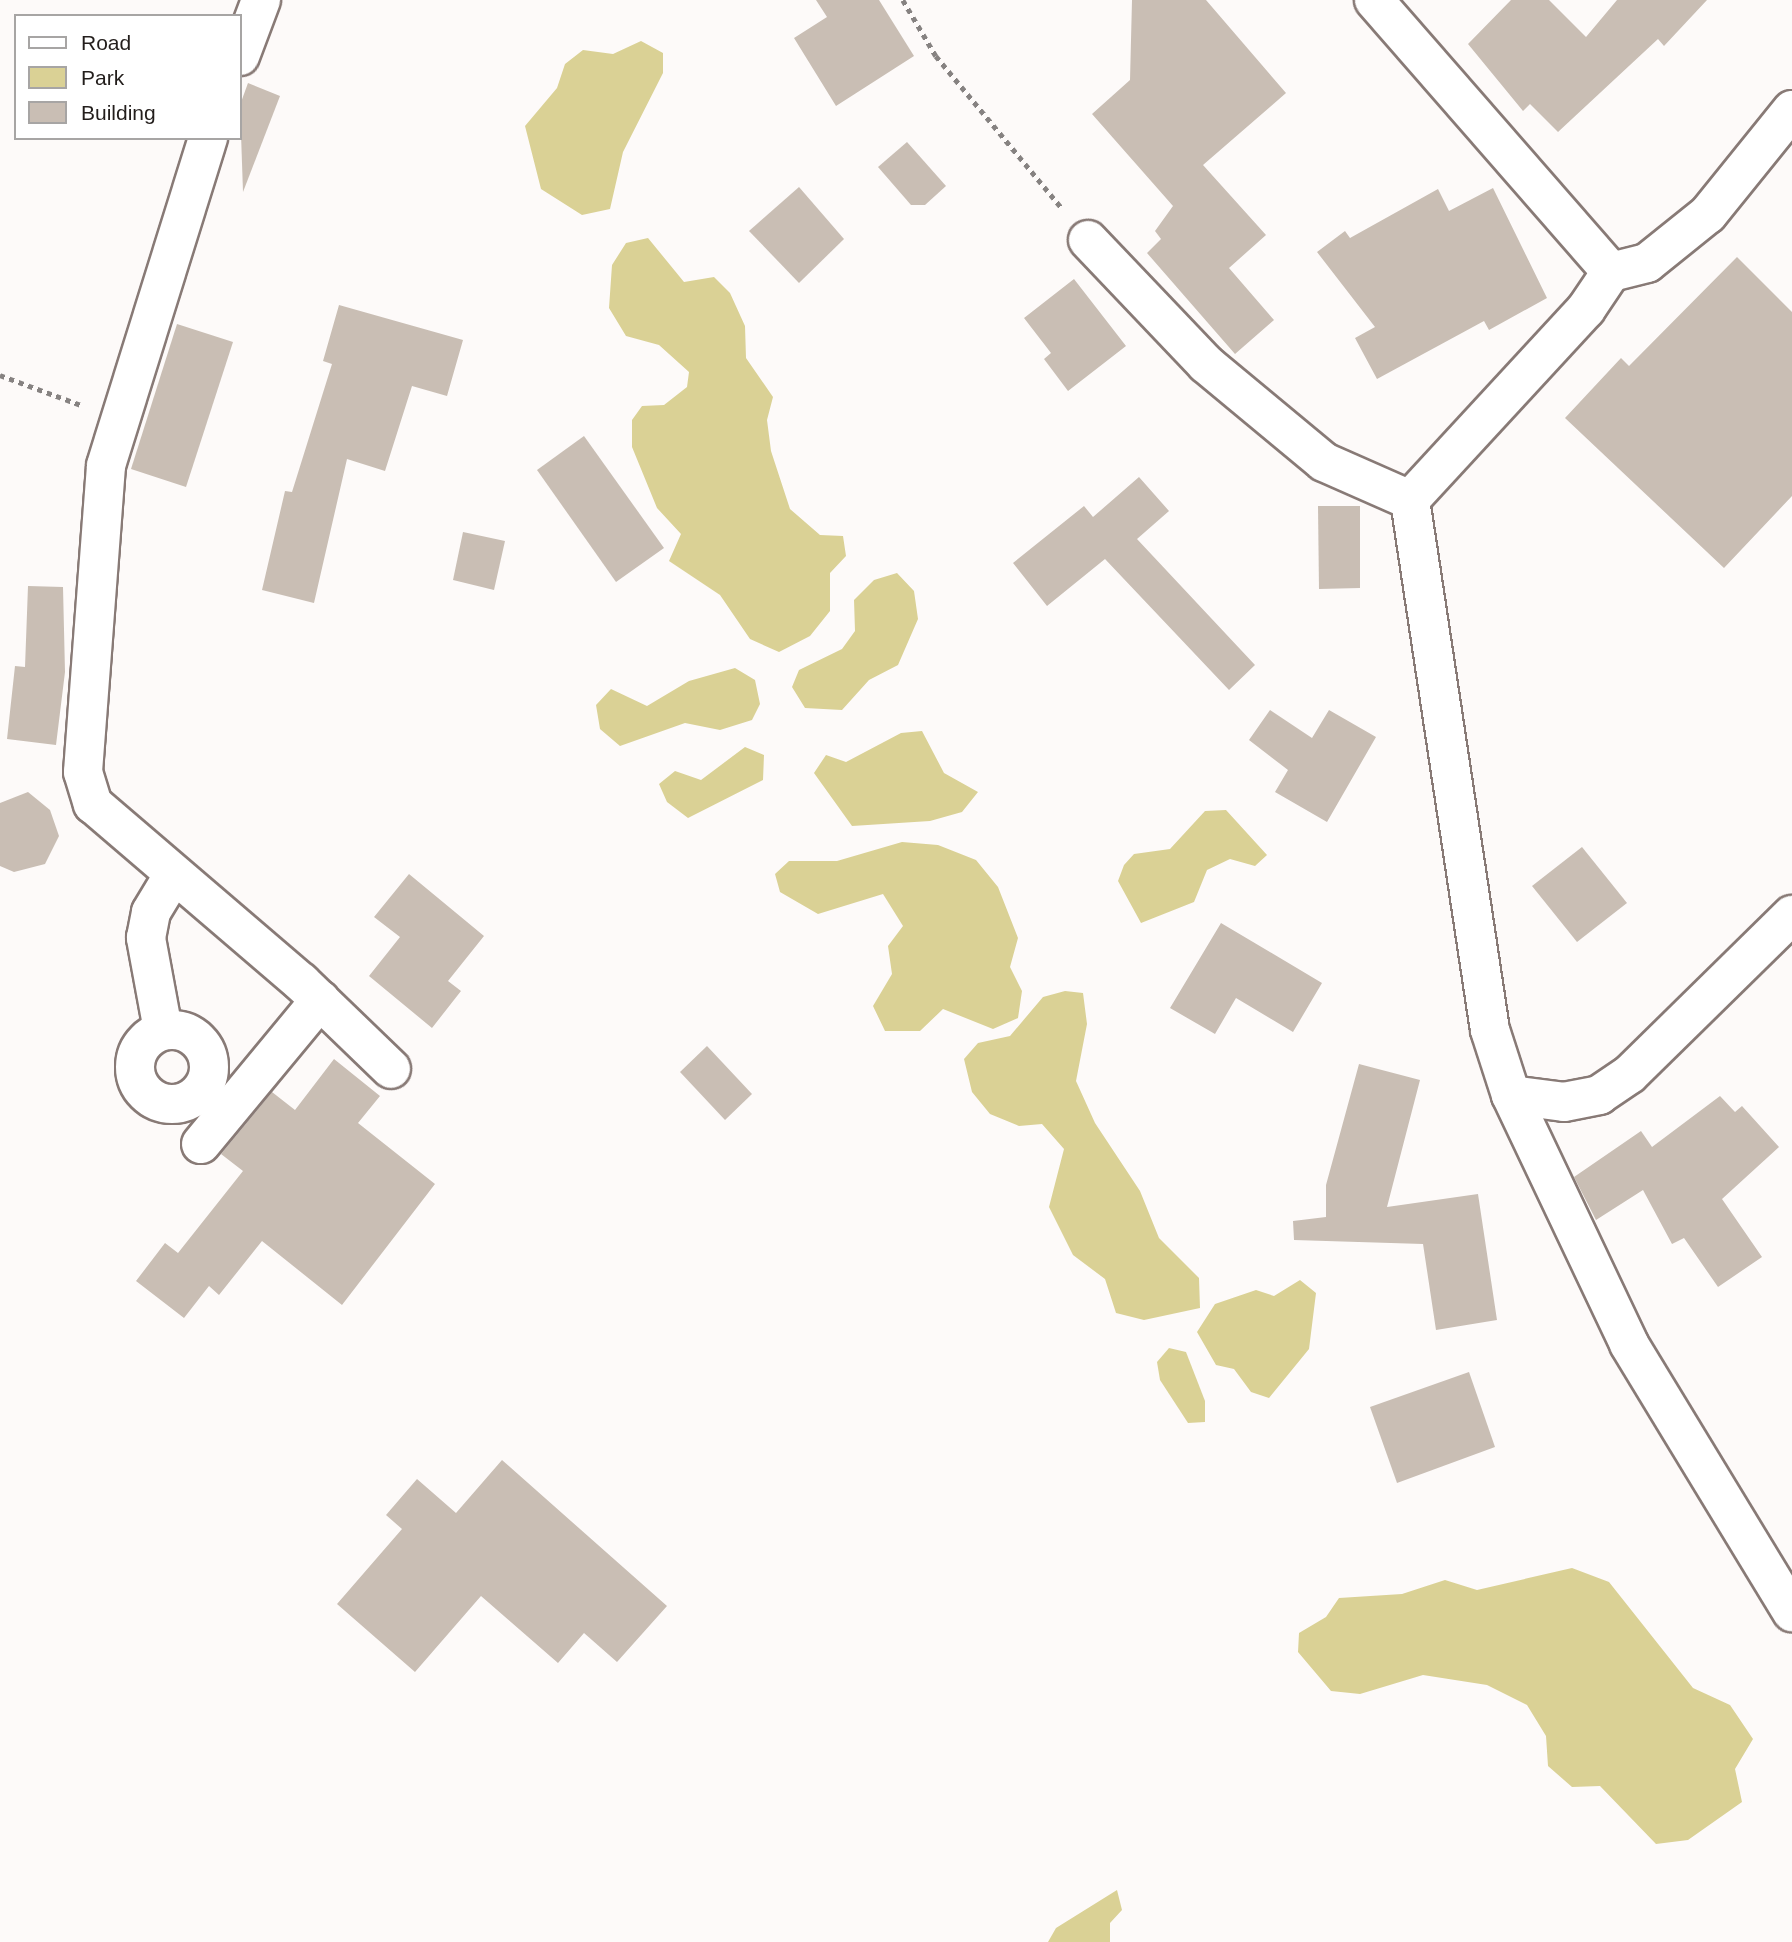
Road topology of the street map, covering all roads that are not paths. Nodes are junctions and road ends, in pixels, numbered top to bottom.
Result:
1 (261, 0) edge
2 (1374, 0) edge
3 (242, 51) edge
4 (1792, 110) edge
5 (207, 140) edge
6 (1088, 240) road end
7 (1611, 272) junction
8 (1410, 500) junction
9 (174, 874) junction
10 (1792, 915) edge
11 (320, 1000) junction
12 (163, 1030) junction
13 (391, 1069) dead end
14 (1511, 1095) junction
15 (206, 1119) junction
16 (1792, 1612) edge

1 - 3 street
2 - 7 street
4 - 7 street
5 - 9 street
6 - 8 street
7 - 8 street
8 - 14 street
9 - 11 street
9 - 12 street
10 - 14 street
11 - 13 street
11 - 15 street
12 - 15 street
12 - 15 street
14 - 16 street

